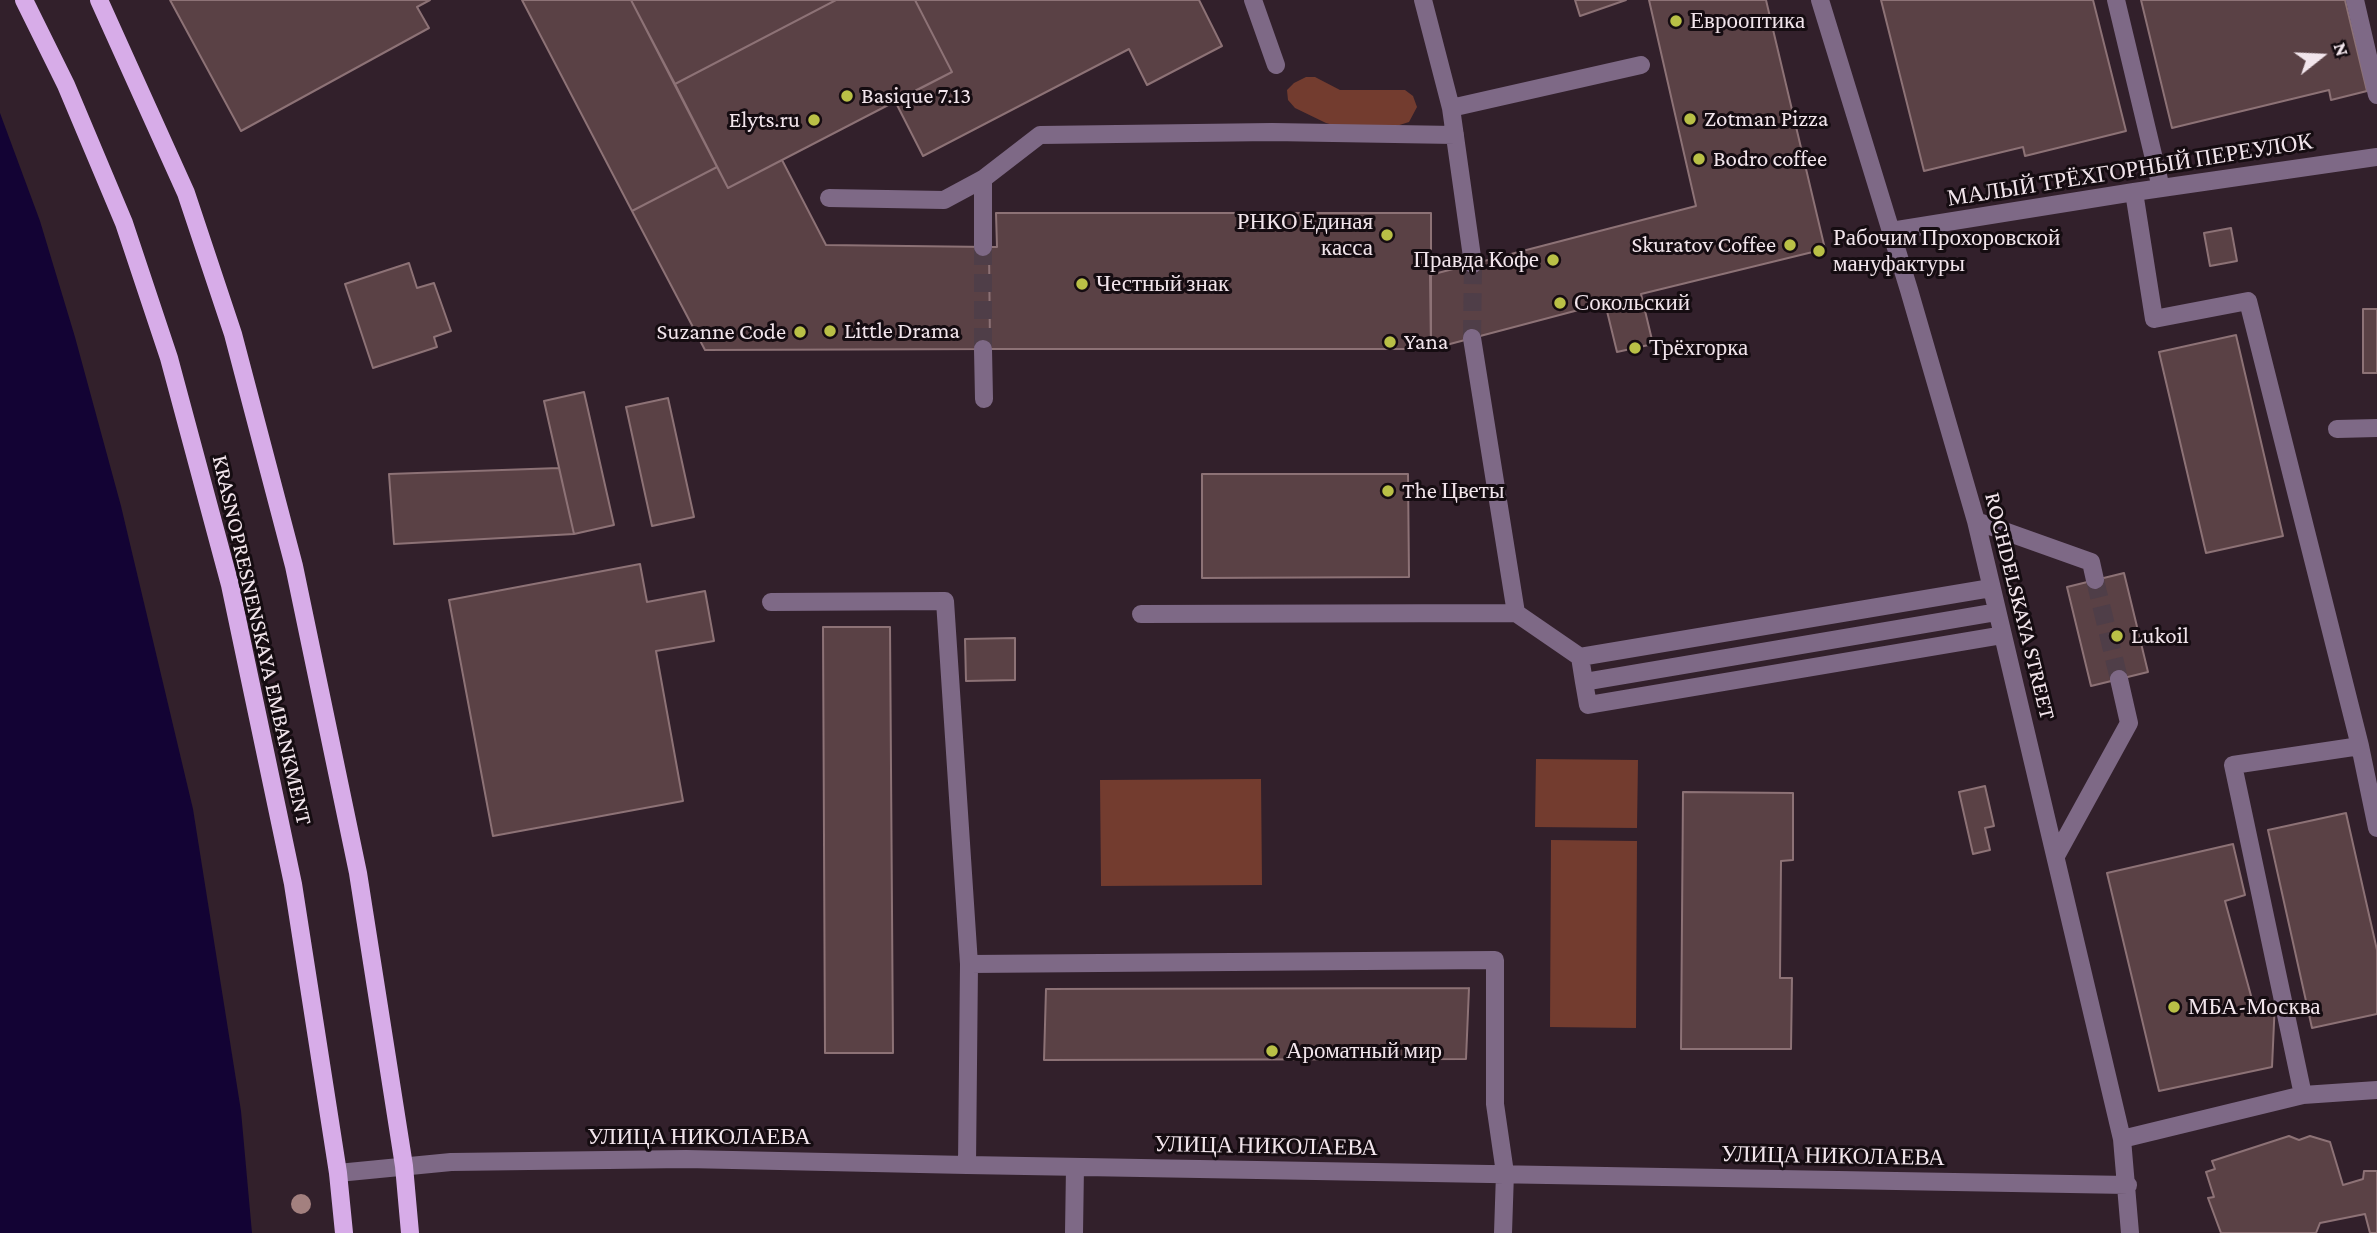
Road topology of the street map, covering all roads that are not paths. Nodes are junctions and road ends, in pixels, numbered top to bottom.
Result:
1 (24, 0) edge
2 (99, 0) edge
3 (1253, 0) edge
4 (1423, 0) edge
5 (1821, 0) edge
6 (2116, 0) edge
7 (2354, 0) edge
8 (1276, 65) dead end
9 (1641, 65) dead end
10 (2377, 95) edge
11 (1451, 108) junction
12 (1455, 135) junction
13 (2377, 157) edge
14 (983, 180) junction
15 (2161, 188) junction
16 (2134, 192) junction
17 (830, 198) dead end
18 (1891, 232) junction
19 (983, 247) tunnel mouth
20 (1473, 264) tunnel mouth
21 (1472, 338) tunnel mouth
22 (984, 349) tunnel mouth
23 (984, 399) dead end
24 (2377, 428) edge
25 (2337, 429) dead end
26 (1976, 521) junction
27 (2095, 580) tunnel mouth
28 (1992, 588) junction
29 (771, 601) dead end
30 (1997, 612) junction
31 (1516, 613) junction
32 (1141, 614) dead end
33 (2003, 635) junction
34 (1580, 657) junction
35 (2119, 679) tunnel mouth
36 (1584, 682) junction
37 (2360, 746) junction
38 (2377, 828) edge
39 (2056, 856) junction
40 (969, 964) junction
41 (2377, 1090) edge
42 (2302, 1095) junction
43 (2122, 1139) junction
44 (967, 1165) junction
45 (404, 1166) junction
46 (1075, 1167) junction
47 (338, 1173) junction
48 (1505, 1173) junction
49 (2127, 1185) junction
50 (344, 1233) edge
51 (410, 1233) edge
52 (1074, 1233) edge
53 (1503, 1233) edge
54 (2130, 1233) edge

1 - 47 main road, KRASNOPRESNENSKAYA EMBANKMENT
2 - 45 main road, KRASNOPRESNENSKAYA EMBANKMENT
3 - 8 street
4 - 11 street
5 - 18 street, ROCHDELSKAYA STREET
6 - 15 street
7 - 10 street
9 - 11 street
11 - 12 street
12 - 14 street
12 - 20 street
13 - 15 street, МАЛЫЙ ТРЁХГОРНЫЙ ПЕРЕУЛОК
14 - 17 street
14 - 19 street
15 - 16 street, МАЛЫЙ ТРЁХГОРНЫЙ ПЕРЕУЛОК
16 - 18 street, МАЛЫЙ ТРЁХГОРНЫЙ ПЕРЕУЛОК
16 - 37 street
18 - 26 street, ROCHDELSKAYA STREET
21 - 31 street
22 - 23 street
24 - 25 street
26 - 27 street
26 - 28 street, ROCHDELSKAYA STREET
28 - 30 street, ROCHDELSKAYA STREET
28 - 34 street
29 - 40 street
30 - 33 street, ROCHDELSKAYA STREET
30 - 36 street
31 - 32 street
31 - 34 street
33 - 36 street
33 - 39 street, ROCHDELSKAYA STREET
34 - 36 street
35 - 39 street
37 - 38 street
37 - 42 street
39 - 43 street, ROCHDELSKAYA STREET
40 - 44 street
40 - 48 street
41 - 42 street
42 - 43 street
43 - 49 street, ROCHDELSKAYA STREET
44 - 45 street, УЛИЦА НИКОЛАЕВА
44 - 46 street, УЛИЦА НИКОЛАЕВА
45 - 47 street, УЛИЦА НИКОЛАЕВА
45 - 51 main road, KRASNOPRESNENSKAYA EMBANKMENT
46 - 48 street, УЛИЦА НИКОЛАЕВА
46 - 52 street
47 - 50 main road, KRASNOPRESNENSKAYA EMBANKMENT
48 - 49 street, УЛИЦА НИКОЛАЕВА
48 - 53 street
49 - 54 street, ROCHDELSKAYA STREET

